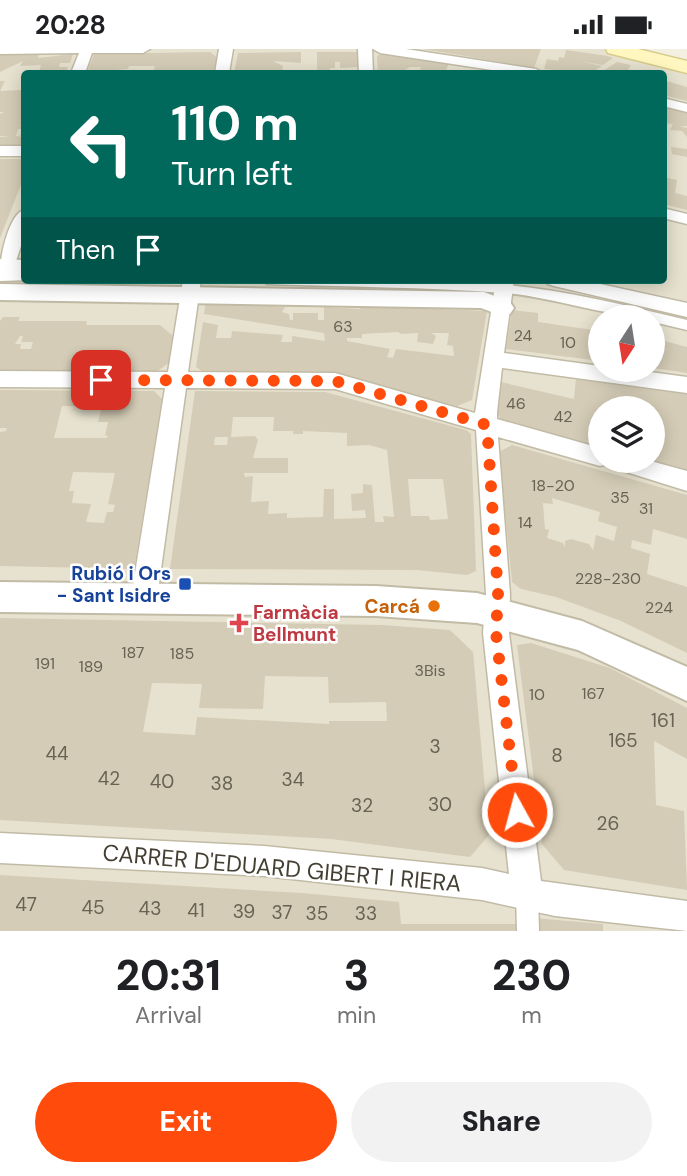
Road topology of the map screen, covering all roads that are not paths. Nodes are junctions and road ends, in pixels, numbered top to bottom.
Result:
1 (87, 49) edge
2 (143, 49) edge
3 (226, 49) edge
4 (365, 49) edge
5 (380, 49) edge
6 (617, 49) edge
7 (0, 50) edge
8 (687, 67) edge
9 (79, 70) edge
10 (222, 70) edge
11 (366, 70) edge
12 (516, 70) edge
13 (667, 103) edge
14 (687, 108) edge
15 (0, 151) edge
16 (21, 151) edge
17 (667, 214) edge
18 (687, 219) edge
19 (21, 228) edge
20 (11, 271) edge
21 (346, 284) edge
22 (572, 284) edge
23 (191, 288) edge
24 (0, 292) edge
25 (504, 292) edge
26 (599, 305) edge
27 (687, 310) edge
28 (665, 320) edge
29 (687, 325) edge
30 (494, 359) junction
31 (0, 379) edge
32 (177, 380) junction
33 (687, 385) edge
34 (487, 425) junction
35 (588, 454) edge
36 (659, 473) edge
37 (687, 481) edge
38 (0, 597) edge
39 (144, 598) junction
40 (497, 613) junction
41 (687, 684) edge
42 (0, 848) edge
43 (527, 894) junction
44 (687, 917) edge
45 (528, 931) edge

1 - 2 street
1 - 7 street
1 - 9 street
3 - 10 street
4 - 11 street
5 - 12 street
6 - 8 main road
13 - 14 street
15 - 16 street
17 - 18 street
19 - 20 street
21 - 25 street
22 - 27 street
23 - 24 street
23 - 25 street
23 - 32 street
25 - 26 street
25 - 30 street
28 - 29 street
30 - 33 street
30 - 34 street
31 - 32 street
32 - 34 street
32 - 39 street
34 - 35 street
34 - 40 street
36 - 37 street
38 - 39 street
39 - 40 street
40 - 41 street
40 - 43 street
42 - 43 street, CARRER D'EDUARD GIBERT I RIERA
43 - 44 street, CARRER D'EDUARD GIBERT I RIERA
43 - 45 street

